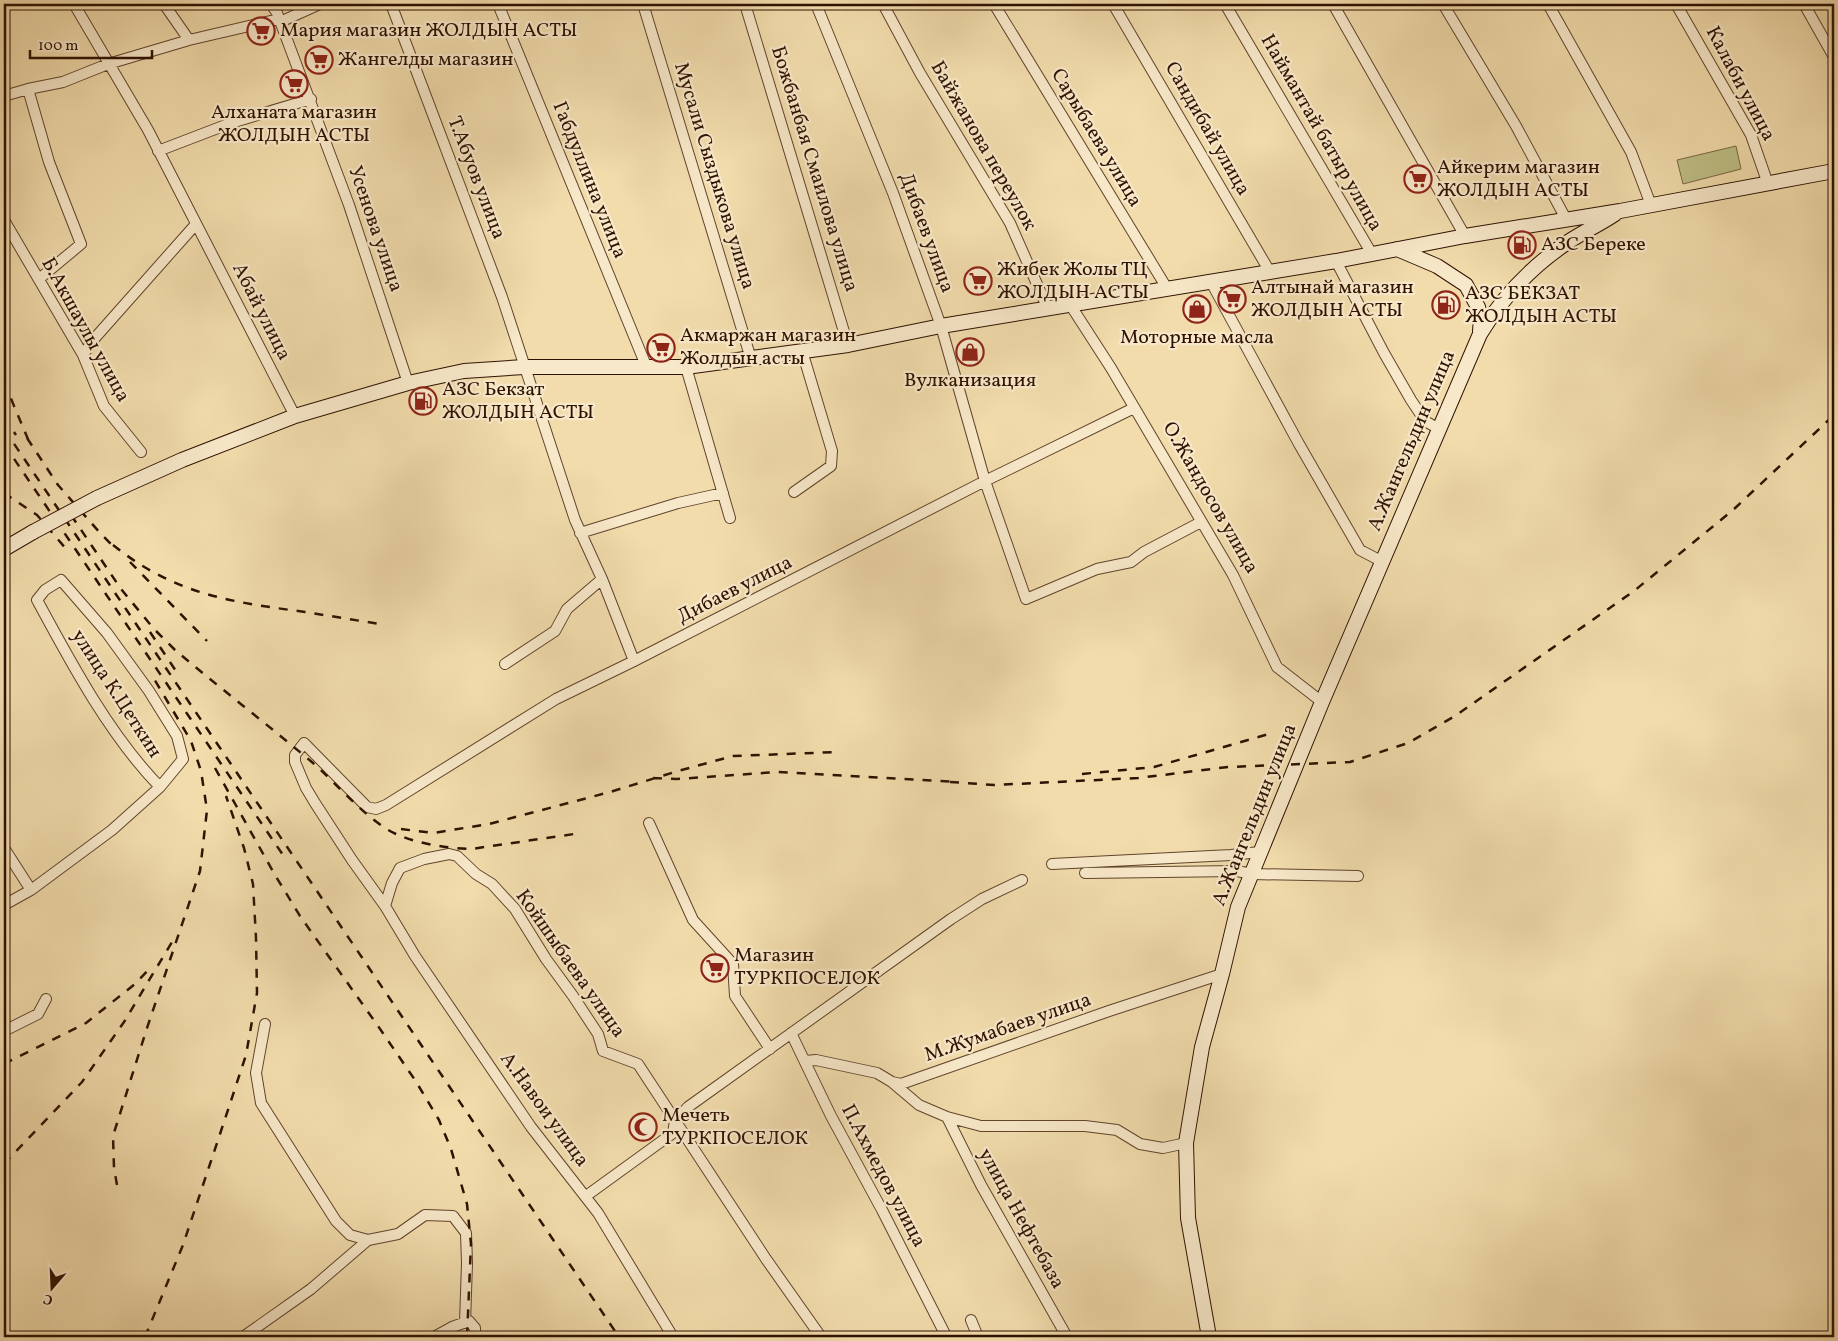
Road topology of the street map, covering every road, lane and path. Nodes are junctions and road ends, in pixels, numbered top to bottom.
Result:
1 (74, 4) edge
2 (164, 4) edge
3 (271, 4) edge
4 (320, 4) edge
5 (391, 4) edge
6 (498, 4) edge
7 (642, 4) edge
8 (745, 4) edge
9 (816, 4) edge
10 (883, 4) edge
11 (994, 4) edge
12 (1114, 4) edge
13 (1225, 4) edge
14 (1333, 4) edge
15 (1444, 4) edge
16 (1548, 4) edge
17 (1676, 4) edge
18 (1804, 4) edge
19 (279, 20) junction
20 (189, 40) junction
21 (1834, 57) edge
22 (108, 64) junction
23 (28, 88) junction
24 (4, 96) edge
25 (310, 99) junction
26 (158, 150) junction
27 (1834, 170) edge
28 (1768, 184) junction
29 (1651, 205) junction
30 (1620, 211) junction
31 (1566, 219) junction
32 (4, 220) edge
33 (196, 224) junction
34 (1465, 236) junction
35 (1397, 249) junction
36 (1372, 254) junction
37 (1336, 261) junction
38 (1270, 272) junction
39 (39, 279) junction
40 (1211, 282) junction
41 (1168, 290) junction
42 (1071, 306) junction
43 (1048, 309) junction
44 (941, 326) junction
45 (1480, 334) junction
46 (848, 345) junction
47 (802, 351) junction
48 (83, 355) junction
49 (751, 359) junction
50 (524, 367) junction
51 (686, 367) junction
52 (647, 368) junction
53 (408, 383) junction
54 (1134, 408) junction
55 (295, 416) junction
56 (1440, 429) junction
57 (141, 452) dead end
58 (985, 482) junction
59 (794, 492) dead end
60 (723, 493) junction
61 (730, 518) dead end
62 (1201, 522) junction
63 (580, 533) junction
64 (4, 549) edge
65 (1383, 562) junction
66 (602, 579) junction
67 (634, 661) junction
68 (505, 664) dead end
69 (1322, 702) junction
70 (160, 788) junction
71 (390, 802) joint
72 (649, 823) dead end
73 (4, 848) edge
74 (1260, 852) junction
75 (1052, 864) dead end
76 (1085, 873) dead end
77 (1252, 874) junction
78 (1358, 876) dead end
79 (1022, 880) dead end
80 (31, 890) junction
81 (4, 905) edge
82 (385, 906) junction
83 (1222, 974) junction
84 (46, 999) dead end
85 (265, 1024) dead end
86 (4, 1031) edge
87 (791, 1033) junction
88 (770, 1049) junction
89 (805, 1061) junction
90 (892, 1082) junction
91 (947, 1117) junction
92 (675, 1121) junction
93 (1186, 1143) junction
94 (586, 1196) junction
95 (368, 1240) junction
96 (971, 1320) dead end
97 (465, 1323) junction
98 (475, 1332) edge
99 (945, 1334) dead end
100 (243, 1337) edge
101 (434, 1337) edge
102 (673, 1337) edge
103 (821, 1337) edge
104 (978, 1337) edge
105 (1067, 1337) edge
106 (1209, 1337) edge

1 - 22 street, Абай улица
2 - 20 street
3 - 19 street, Усенова улица
4 - 19 street
5 - 50 street, Т.Абуов улица
6 - 52 street, Габдуллина улица
7 - 49 street, Мусали Сыздыкова улица
8 - 46 street, Божбанбая Смаилова улица
9 - 44 street, Дибаев улица
10 - 43 street, Байжанова переулок
11 - 41 street, Сарыбаева улица
12 - 38 street, Сандибай улица
13 - 36 street, Наймантай батыр улица
14 - 34 street
15 - 31 street
16 - 29 street
17 - 28 street, Калаби улица
18 - 21 street
19 - 20 street
19 - 25 street, Усенова улица
20 - 22 street
22 - 23 street
22 - 26 street, Абай улица
23 - 24 street
23 - 39 street
25 - 26 street
25 - 53 street, Усенова улица
26 - 33 street, Абай улица
27 - 28 main road
28 - 29 main road
29 - 30 main road
30 - 31 main road
30 - 45 main road, А.Жангельдин улица
31 - 34 main road
32 - 39 street, Б.Акшаулы улица
33 - 48 street
33 - 55 street, Абай улица
34 - 35 main road
35 - 36 main road
35 - 45 main road
36 - 37 main road
37 - 38 main road
37 - 56 street
38 - 40 main road
39 - 48 street, Б.Акшаулы улица
40 - 41 main road
40 - 65 street
41 - 42 main road
42 - 43 main road
42 - 54 street, О.Жандосов улица
43 - 44 main road
44 - 46 main road
44 - 58 street, Дибаев улица
45 - 56 main road, А.Жангельдин улица
46 - 47 main road
47 - 49 main road
47 - 59 street
48 - 57 street, Б.Акшаулы улица
49 - 51 main road
50 - 52 main road
50 - 53 main road
50 - 63 street
51 - 52 main road
51 - 60 street
53 - 55 main road
54 - 58 street, Дибаев улица
54 - 62 street, О.Жандосов улица
55 - 64 main road, bridge
56 - 65 main road, А.Жангельдин улица
58 - 62 street, Дибаев улица
58 - 67 street, Дибаев улица
60 - 61 street
60 - 63 street
62 - 69 street, О.Жандосов улица
63 - 66 street
65 - 69 main road, А.Жангельдин улица
66 - 67 street
66 - 68 street
67 - 71 street, Дибаев улица
69 - 74 main road, А.Жангельдин улица
70 - 70 street, улица К.Цеткин
70 - 80 street
71 - 82 street, А.Навои улица
72 - 88 street
73 - 80 street
74 - 75 street
74 - 77 main road, А.Жангельдин улица
76 - 77 street
77 - 78 street
77 - 83 main road, А.Жангельдин улица
79 - 87 street
80 - 81 street
82 - 92 street, Койшыбаева улица
82 - 94 street, А.Навои улица
83 - 90 street, М.Жумабаев улица
83 - 93 main road, А.Жангельдин улица
84 - 86 street
85 - 95 street
87 - 88 street
87 - 89 street, П.Ахмедов улица
88 - 92 street
89 - 90 street
89 - 99 street, П.Ахмедов улица
90 - 91 street
91 - 93 street
91 - 105 street, улица Нефтебаза
92 - 94 street
92 - 103 street, Койшыбаева улица
93 - 106 main road, А.Жангельдин улица
94 - 102 street, А.Навои улица
95 - 97 street
95 - 100 street
96 - 104 street
97 - 98 street
97 - 101 street

